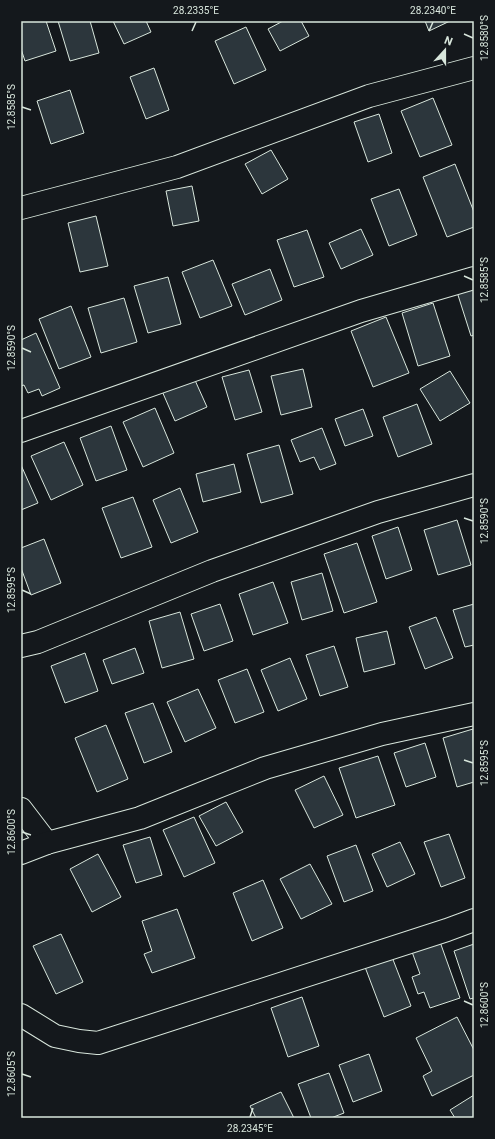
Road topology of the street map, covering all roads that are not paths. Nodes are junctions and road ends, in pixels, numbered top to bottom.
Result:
1 (474, 68) edge
2 (21, 208) edge
3 (474, 278) edge
4 (21, 431) edge
5 (474, 484) edge
6 (21, 646) edge
7 (474, 714) edge
8 (21, 809) edge
9 (47, 843) junction
10 (21, 853) edge
11 (474, 920) edge
12 (21, 1015) edge

1 - 2 street
3 - 4 street
5 - 6 street
7 - 9 street
8 - 9 street
9 - 10 street
11 - 12 street

